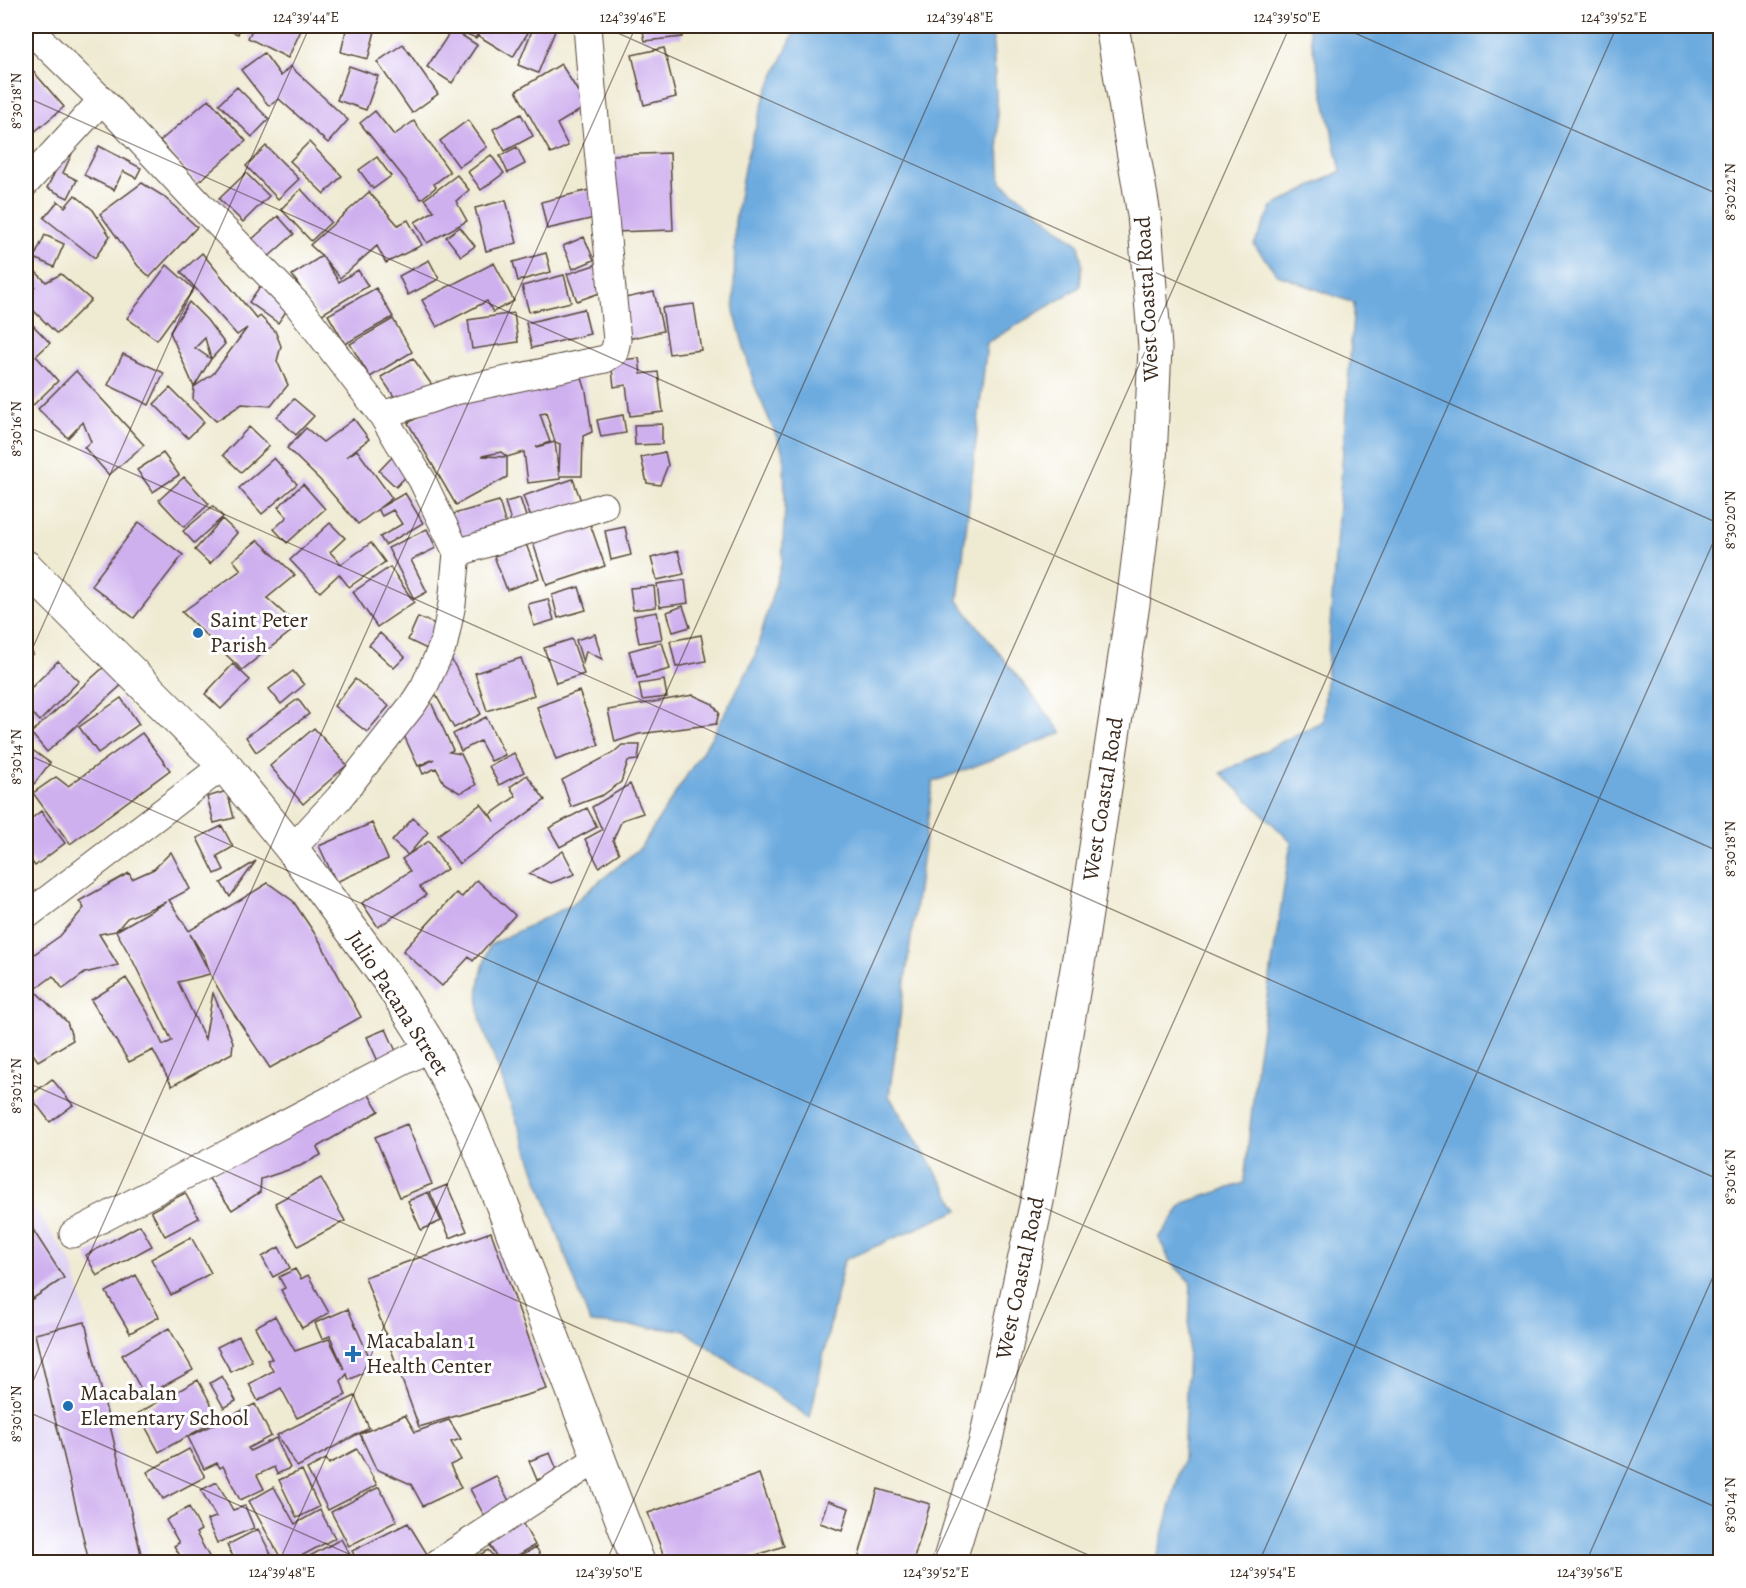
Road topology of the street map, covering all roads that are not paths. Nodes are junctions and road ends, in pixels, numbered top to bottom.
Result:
1 (26, 26) edge
2 (587, 26) edge
3 (1112, 26) edge
4 (102, 100) junction
5 (26, 183) edge
6 (382, 415) junction
7 (604, 506) dead end
8 (457, 554) junction
9 (26, 567) edge
10 (224, 765) junction
11 (292, 849) junction
12 (26, 916) edge
13 (431, 1047) junction
14 (73, 1234) dead end
15 (597, 1459) junction
16 (439, 1562) edge
17 (638, 1563) edge
18 (949, 1563) edge

1 - 4 street
2 - 6 street
3 - 18 main road, West Coastal Road
4 - 5 street
4 - 6 street
6 - 8 street
7 - 8 street
8 - 11 street
9 - 10 main road, Julio Pacana Street
10 - 11 main road, Julio Pacana Street
10 - 12 street
11 - 13 main road, Julio Pacana Street
13 - 14 street
13 - 15 main road, Julio Pacana Street
15 - 16 street
15 - 17 main road, Julio Pacana Street

